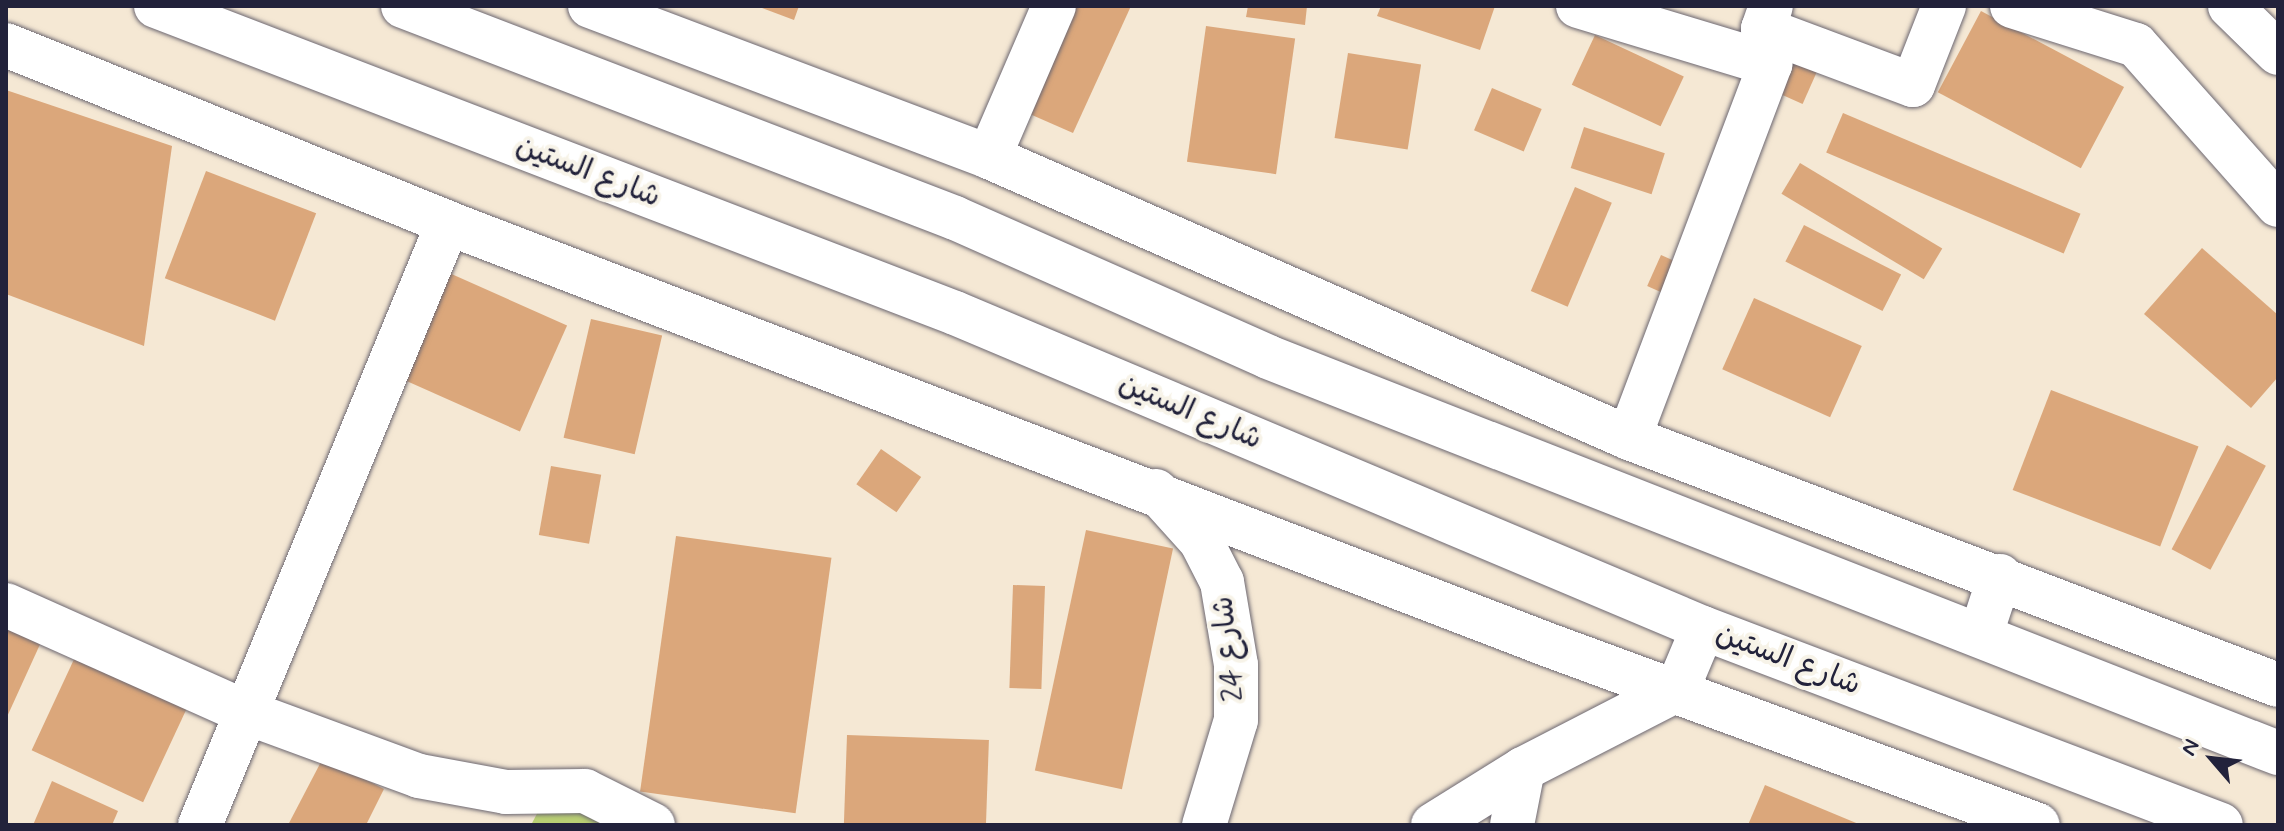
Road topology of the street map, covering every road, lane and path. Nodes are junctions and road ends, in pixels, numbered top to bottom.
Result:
1 (156, 6) edge
2 (403, 6) edge
3 (590, 6) edge
4 (1054, 6) edge
5 (1578, 6) edge
6 (1944, 6) edge
7 (2012, 6) edge
8 (2230, 6) edge
9 (1768, 33) edge
10 (6, 45) edge
11 (2278, 53) edge
12 (989, 157) junction
13 (2278, 205) edge
14 (448, 223) junction
15 (1629, 438) junction
16 (1156, 491) junction
17 (2000, 576) junction
18 (6, 605) edge
19 (1703, 628) junction
20 (1981, 634) junction
21 (2278, 685) edge
22 (1677, 690) junction
23 (248, 713) junction
24 (2278, 753) edge
25 (1523, 769) junction
26 (200, 825) edge
27 (653, 825) edge
28 (1204, 825) edge
29 (1433, 825) edge
30 (1512, 825) edge
31 (2038, 825) edge
32 (2221, 825) edge

1 - 19 main road, شارع الستين
2 - 20 main road
3 - 12 main road
4 - 12 main road
5 - 9 main road
6 - 9 main road
7 - 13 main road
8 - 11 main road
9 - 15 main road
10 - 14 main road
12 - 15 main road
14 - 16 main road
14 - 23 main road
15 - 17 main road
16 - 22 main road
16 - 28 main road, شارع 24
17 - 20 main road
17 - 21 main road
18 - 23 main road
19 - 22 main road
19 - 32 main road, شارع الستين
20 - 24 main road
22 - 25 main road
22 - 31 main road
23 - 26 main road
23 - 27 main road
25 - 29 main road
25 - 30 main road

